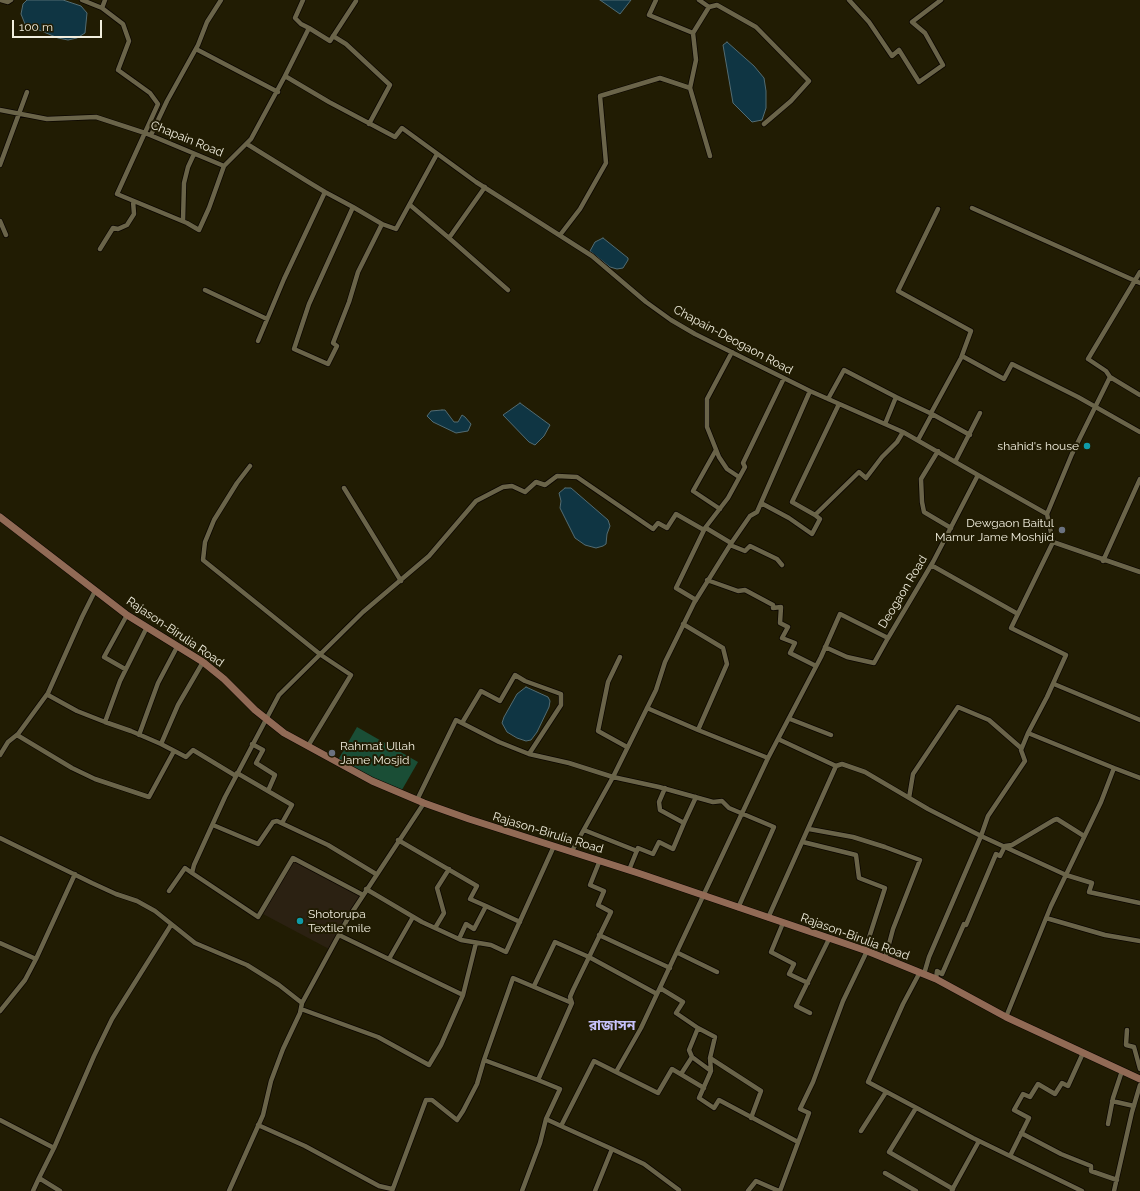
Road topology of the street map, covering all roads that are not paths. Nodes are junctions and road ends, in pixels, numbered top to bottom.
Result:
1 (1, 0) edge
2 (11, 0) edge
3 (82, 0) edge
4 (105, 0) edge
5 (220, 0) edge
6 (303, 0) edge
7 (656, 0) edge
8 (699, 0) edge
9 (849, 0) edge
10 (941, 0) edge
11 (356, 1) dead end
12 (709, 7) junction
13 (102, 8) junction
14 (309, 28) junction
15 (693, 33) junction
16 (334, 36) junction
17 (196, 49) junction
18 (285, 76) junction
19 (690, 88) junction
20 (27, 92) dead end
21 (278, 92) junction
22 (0, 110) edge
23 (19, 114) junction
24 (369, 124) junction
25 (764, 124) dead end
26 (145, 133) junction
27 (151, 135) junction
28 (247, 144) junction
29 (194, 154) junction
30 (437, 154) junction
31 (710, 156) dead end
32 (0, 165) edge
33 (224, 166) junction
34 (485, 187) junction
35 (325, 192) junction
36 (133, 201) junction
37 (410, 205) junction
38 (353, 207) junction
39 (972, 208) dead end
40 (938, 209) dead end
41 (0, 221) edge
42 (183, 221) junction
43 (382, 224) junction
44 (6, 235) dead end
45 (560, 235) junction
46 (449, 238) junction
47 (100, 249) dead end
48 (1140, 272) edge
49 (1134, 281) junction
50 (1140, 283) edge
51 (204, 290) dead end
52 (508, 290) dead end
53 (267, 319) junction
54 (258, 341) dead end
55 (732, 352) junction
56 (962, 356) junction
57 (1110, 377) junction
58 (784, 378) junction
59 (810, 391) junction
60 (1140, 395) edge
61 (896, 397) junction
62 (828, 399) junction
63 (839, 404) junction
64 (1094, 406) junction
65 (931, 413) junction
66 (980, 413) dead end
67 (885, 424) junction
68 (903, 432) junction
69 (1140, 432) edge
70 (970, 435) junction
71 (918, 440) junction
72 (716, 450) junction
73 (938, 451) junction
74 (955, 462) junction
75 (250, 466) dead end
76 (978, 475) junction
77 (739, 477) junction
78 (1140, 479) edge
79 (344, 488) dead end
80 (760, 503) junction
81 (720, 509) junction
82 (1047, 514) junction
83 (815, 515) junction
84 (0, 517) edge
85 (951, 528) junction
86 (705, 529) junction
87 (1053, 542) junction
88 (730, 544) junction
89 (1103, 560) junction
90 (782, 565) dead end
91 (932, 565) junction
92 (1140, 572) edge
93 (707, 580) junction
94 (401, 581) junction
95 (95, 591) junction
96 (696, 600) junction
97 (1018, 614) junction
98 (127, 615) junction
99 (683, 624) junction
100 (146, 629) junction
101 (888, 638) junction
102 (177, 647) junction
103 (825, 647) junction
104 (321, 655) junction
105 (620, 657) dead end
106 (203, 662) junction
107 (816, 666) junction
108 (125, 669) junction
109 (1054, 684) junction
110 (48, 695) junction
111 (647, 708) junction
112 (266, 718) junction
113 (790, 719) junction
114 (1140, 720) edge
115 (105, 722) junction
116 (462, 723) junction
117 (698, 730) junction
118 (1028, 733) junction
119 (17, 735) junction
120 (139, 735) junction
121 (830, 735) dead end
122 (778, 739) junction
123 (161, 744) junction
124 (252, 744) junction
125 (308, 746) junction
126 (627, 748) junction
127 (1021, 748) junction
128 (174, 751) junction
129 (0, 754) edge
130 (529, 754) junction
131 (768, 758) junction
132 (836, 766) junction
133 (1114, 768) junction
134 (237, 775) junction
135 (613, 777) junction
136 (1140, 778) edge
137 (664, 788) junction
138 (268, 791) junction
139 (696, 797) junction
140 (910, 798) junction
141 (421, 802) junction
142 (742, 812) junction
143 (282, 823) junction
144 (684, 823) junction
145 (212, 825) junction
146 (809, 829) junction
147 (584, 830) junction
148 (981, 836) junction
149 (1084, 836) junction
150 (0, 838) edge
151 (398, 840) junction
152 (803, 842) junction
153 (554, 846) junction
154 (1005, 846) junction
155 (572, 851) junction
156 (637, 851) junction
157 (600, 860) junction
158 (449, 869) junction
159 (629, 870) junction
160 (75, 874) junction
161 (192, 874) junction
162 (376, 874) junction
163 (1066, 874) junction
164 (366, 890) junction
165 (169, 892) dead end
166 (363, 894) junction
167 (704, 896) junction
168 (1140, 903) edge
169 (486, 906) junction
170 (738, 908) junction
171 (413, 917) junction
172 (768, 918) junction
173 (1046, 918) junction
174 (520, 922) junction
175 (783, 923) junction
176 (171, 925) junction
177 (435, 928) junction
178 (339, 934) junction
179 (599, 935) junction
180 (459, 939) junction
181 (829, 939) junction
182 (1140, 941) edge
183 (0, 942) edge
184 (476, 943) junction
185 (866, 951) junction
186 (678, 952) junction
187 (589, 957) junction
188 (885, 958) junction
189 (36, 959) junction
190 (390, 959) junction
191 (670, 968) junction
192 (717, 972) dead end
193 (922, 973) junction
194 (936, 979) junction
195 (808, 983) junction
196 (534, 986) junction
197 (660, 988) junction
198 (657, 994) junction
199 (464, 995) junction
200 (572, 1002) junction
201 (302, 1003) junction
202 (301, 1009) junction
203 (0, 1011) edge
204 (810, 1013) dead end
205 (1006, 1017) junction
206 (698, 1028) junction
207 (1127, 1030) dead end
208 (1083, 1053) junction
209 (692, 1057) junction
210 (710, 1058) junction
211 (484, 1060) junction
212 (1140, 1069) edge
213 (711, 1071) junction
214 (1122, 1071) junction
215 (616, 1072) junction
216 (681, 1074) junction
217 (1140, 1079) edge
218 (538, 1080) junction
219 (1140, 1085) edge
220 (704, 1088) junction
221 (886, 1092) junction
222 (1112, 1101) junction
223 (1134, 1106) junction
224 (916, 1108) junction
225 (751, 1118) junction
226 (546, 1119) junction
227 (0, 1120) edge
228 (258, 1124) junction
229 (1108, 1124) dead end
230 (561, 1126) junction
231 (862, 1130) dead end
232 (1021, 1133) junction
233 (979, 1141) junction
234 (798, 1142) junction
235 (54, 1148) junction
236 (612, 1149) junction
237 (1010, 1156) junction
238 (885, 1173) dead end
239 (39, 1178) junction
240 (1117, 1180) junction
241 (392, 1190) edge
242 (952, 1190) edge
243 (33, 1191) edge
244 (60, 1191) edge
245 (229, 1191) edge
246 (522, 1191) edge
247 (595, 1191) edge
248 (679, 1191) edge
249 (748, 1191) edge
250 (780, 1191) edge
251 (916, 1191) edge
252 (1082, 1191) edge
253 (1114, 1191) edge

1 - 2 street
3 - 13 street
4 - 13 street
5 - 17 street
6 - 14 street
7 - 15 street
8 - 12 street
9 - 10 street
11 - 16 street
12 - 15 street
12 - 25 street
13 - 26 street
14 - 16 street
14 - 18 street, Chapain Road
15 - 19 street
16 - 24 street
17 - 21 street
17 - 27 street
18 - 21 street, Chapain Road
18 - 24 street
19 - 31 street
19 - 45 street
20 - 23 street
21 - 28 street, Chapain Road
22 - 23 street, Chapain Road
23 - 26 street, Chapain Road
23 - 32 street
24 - 30 street
26 - 27 street, Chapain Road
26 - 36 street
27 - 29 street, Chapain Road
28 - 33 street, Chapain Road
28 - 35 street
29 - 33 street, Chapain Road
29 - 42 street
30 - 34 street, Chapain-Deogaon Road
30 - 37 street
33 - 42 street
34 - 45 street, Chapain-Deogaon Road
34 - 46 street
35 - 38 street
35 - 53 street
36 - 42 street
36 - 47 street
37 - 43 street
37 - 46 street
38 - 43 street
38 - 43 street
39 - 49 street
40 - 56 street
41 - 44 street
45 - 55 street, Chapain-Deogaon Road
46 - 52 street
48 - 49 street
49 - 50 street
49 - 57 street
51 - 53 street
53 - 54 street
55 - 58 street, Chapain-Deogaon Road
55 - 72 street
56 - 64 street
56 - 65 street
57 - 60 street
57 - 64 street
58 - 59 street, Chapain-Deogaon Road
58 - 77 street
59 - 62 street, Chapain-Deogaon Road
59 - 80 street
61 - 62 street
61 - 65 street
61 - 67 street
62 - 63 street, Chapain-Deogaon Road
63 - 67 street, Chapain-Deogaon Road
63 - 83 street
64 - 69 street
64 - 82 street
65 - 70 street
65 - 71 street
66 - 70 street
67 - 68 street, Chapain-Deogaon Road
68 - 71 street, Chapain-Deogaon Road
68 - 83 street
70 - 74 street
71 - 73 street, Chapain-Deogaon Road
72 - 77 street
72 - 81 street
73 - 74 street, Chapain-Deogaon Road
73 - 85 street
74 - 76 street, Chapain-Deogaon Road
75 - 104 street
76 - 82 street
76 - 85 street, Deogaon Road
77 - 81 street
78 - 89 street
79 - 94 street
80 - 83 street
80 - 88 street
81 - 86 street
82 - 87 street
84 - 95 street, Rajason-Birulia Road
85 - 91 street, Deogaon Road
86 - 88 street
86 - 94 street
86 - 96 street
87 - 89 street
87 - 97 street
88 - 90 street
88 - 93 street
89 - 92 street
91 - 97 street
91 - 101 street, Deogaon Road
93 - 96 street
93 - 107 street
94 - 104 street
95 - 98 street, Rajason-Birulia Road
95 - 110 street
96 - 99 street
97 - 109 street
98 - 100 street, Rajason-Birulia Road
98 - 108 street
99 - 111 street
99 - 117 street
100 - 102 street, Rajason-Birulia Road
100 - 108 street
101 - 103 street
101 - 103 street, Deogaon Road
102 - 106 street, Rajason-Birulia Road
102 - 120 street
103 - 107 street, Deogaon Road
104 - 112 street
104 - 125 street
105 - 126 street
106 - 112 street, Rajason-Birulia Road
106 - 123 street
107 - 113 street, Deogaon Road
108 - 115 street
109 - 114 street
109 - 118 street
110 - 115 street
110 - 119 street
111 - 117 street
111 - 126 street
112 - 124 street
112 - 125 street, Rajason-Birulia Road
113 - 121 street
113 - 122 street, Deogaon Road
115 - 120 street
116 - 130 street
116 - 130 street
116 - 141 street
117 - 131 street
118 - 127 street
118 - 133 street
119 - 128 street
119 - 129 street
120 - 123 street
122 - 131 street, Deogaon Road
122 - 132 street
123 - 128 street
124 - 134 street
124 - 138 street
125 - 141 street, Rajason-Birulia Road
126 - 135 street
127 - 140 street
127 - 148 street
128 - 134 street
130 - 135 street
131 - 142 street, Deogaon Road
132 - 140 street
132 - 146 street
133 - 136 street
133 - 149 street
134 - 138 street
134 - 145 street
135 - 137 street
135 - 147 street
137 - 139 street
137 - 144 street
138 - 143 street
139 - 142 street
139 - 144 street
140 - 148 street
141 - 151 street
141 - 153 street, Rajason-Birulia Road
142 - 167 street, Deogaon Road
142 - 170 street
143 - 145 street
143 - 162 street
144 - 156 street
145 - 161 street
146 - 152 street
146 - 188 street
147 - 155 street
147 - 156 street
148 - 154 street
148 - 193 street
149 - 154 street
149 - 163 street
150 - 160 street
151 - 158 street
151 - 162 street
152 - 172 street
152 - 185 street
153 - 155 street, Rajason-Birulia Road
153 - 174 street
154 - 163 street
154 - 194 street
155 - 157 street, Rajason-Birulia Road
156 - 159 street
157 - 159 street, Rajason-Birulia Road
157 - 179 street
158 - 169 street
158 - 177 street
159 - 167 street, Rajason-Birulia Road
160 - 176 street
160 - 189 street
161 - 165 street
161 - 166 street
162 - 164 street
163 - 168 street
163 - 173 street
164 - 166 street
164 - 171 street
166 - 178 street
167 - 170 street, Rajason-Birulia Road
167 - 186 street, Deogaon Road
169 - 174 street
169 - 180 street
170 - 172 street, Rajason-Birulia Road
171 - 177 street
171 - 190 street
172 - 175 street, Rajason-Birulia Road
173 - 182 street
173 - 205 street
174 - 184 street
175 - 181 street, Rajason-Birulia Road
175 - 195 street
176 - 201 street
176 - 235 street
177 - 180 street
178 - 190 street
178 - 201 street
179 - 187 street
179 - 191 street
180 - 184 street
181 - 185 street, Rajason-Birulia Road
181 - 195 street
183 - 189 street
184 - 199 street
185 - 188 street, Rajason-Birulia Road
185 - 234 street
186 - 191 street, Deogaon Road
186 - 192 street
187 - 196 street
187 - 198 street
187 - 200 street
188 - 193 street, Rajason-Birulia Road
189 - 203 street
190 - 199 street
191 - 197 street, Deogaon Road
193 - 194 street, Rajason-Birulia Road
193 - 221 street
194 - 205 street, Rajason-Birulia Road
195 - 204 street
196 - 200 street
196 - 211 street
197 - 198 street, Deogaon Road
197 - 206 street
198 - 215 street, Deogaon Road
199 - 202 street
200 - 218 street
201 - 202 street
202 - 228 street
205 - 208 street, Rajason-Birulia Road
206 - 209 street
206 - 210 street
207 - 212 street
208 - 214 street, Rajason-Birulia Road
208 - 232 street
209 - 213 street
209 - 216 street
210 - 213 street
210 - 225 street
211 - 218 street
211 - 241 street
213 - 220 street
214 - 217 street, Rajason-Birulia Road
214 - 222 street
215 - 216 street
215 - 230 street
216 - 220 street
218 - 226 street
219 - 223 street
220 - 225 street
221 - 224 street
221 - 231 street
222 - 223 street
222 - 229 street
223 - 240 street
224 - 233 street
224 - 242 street
225 - 234 street
226 - 230 street
226 - 246 street
227 - 235 street
228 - 241 street
228 - 245 street
230 - 236 street
232 - 237 street
232 - 240 street
233 - 237 street
233 - 242 street
234 - 250 street
235 - 239 street
236 - 247 street
236 - 248 street
237 - 252 street
238 - 251 street
239 - 243 street
239 - 244 street
240 - 253 street
249 - 250 street

